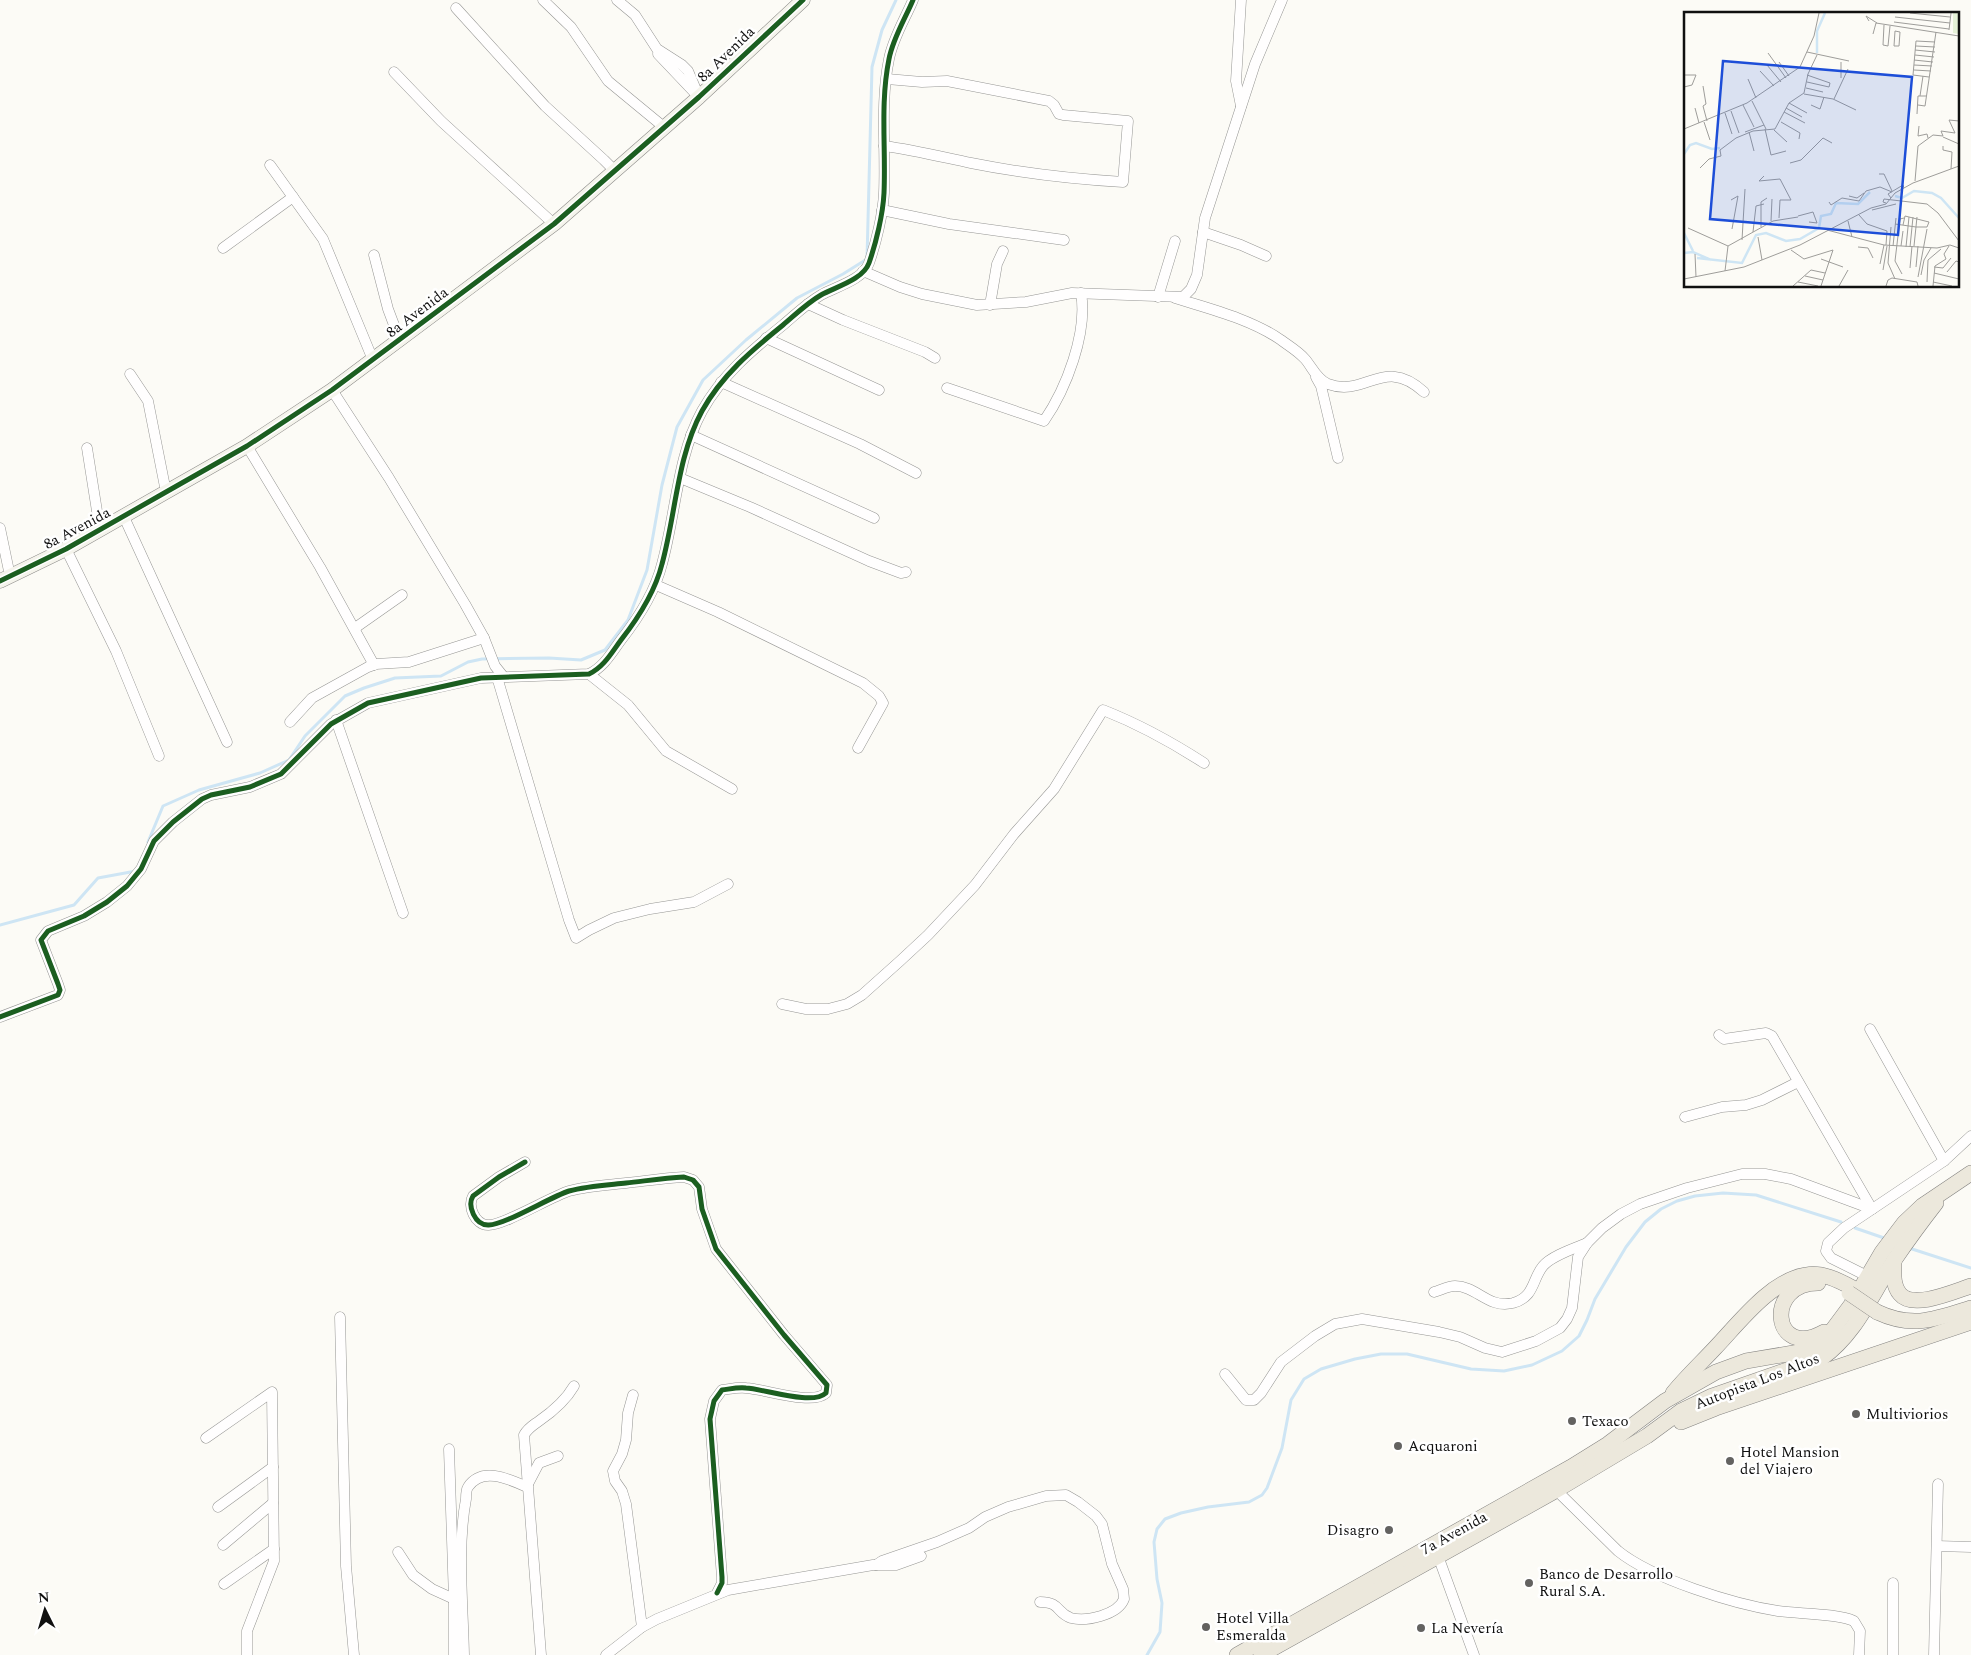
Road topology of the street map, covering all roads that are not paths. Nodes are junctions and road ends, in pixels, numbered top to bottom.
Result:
1 (543, 0) edge
2 (617, 0) edge
3 (803, 0) edge
4 (913, 0) edge
5 (1241, 0) edge
6 (1282, 0) edge
7 (456, 8) dead end
8 (394, 72) dead end
9 (887, 79) junction
10 (699, 97) junction
11 (1241, 106) junction
12 (664, 128) junction
13 (884, 146) junction
14 (270, 165) dead end
15 (615, 171) junction
16 (293, 197) junction
17 (882, 210) junction
18 (554, 224) junction
19 (1203, 232) junction
20 (1064, 240) dead end
21 (1175, 241) dead end
22 (223, 248) dead end
23 (1003, 251) dead end
24 (374, 254) dead end
25 (1266, 256) dead end
26 (863, 271) junction
27 (1081, 293) junction
28 (1158, 297) junction
29 (1174, 298) junction
30 (808, 304) junction
31 (990, 305) junction
32 (766, 338) junction
33 (400, 341) junction
34 (934, 358) dead end
35 (373, 360) junction
36 (1314, 371) junction
37 (130, 374) dead end
38 (721, 382) junction
39 (948, 388) dead end
40 (332, 390) junction
41 (879, 390) dead end
42 (1424, 392) dead end
43 (691, 435) junction
44 (247, 446) junction
45 (88, 448) dead end
46 (1338, 458) dead end
47 (916, 473) dead end
48 (680, 478) junction
49 (166, 492) junction
50 (124, 516) junction
51 (874, 518) dead end
52 (0, 528) edge
53 (100, 530) junction
54 (66, 549) junction
55 (906, 572) dead end
56 (5, 578) edge
57 (656, 585) junction
58 (402, 595) dead end
59 (355, 628) junction
60 (486, 641) junction
61 (374, 665) junction
62 (589, 674) junction
63 (500, 676) junction
64 (336, 720) junction
65 (290, 722) dead end
66 (227, 742) dead end
67 (858, 748) dead end
68 (159, 756) dead end
69 (1204, 763) dead end
70 (732, 789) dead end
71 (728, 884) dead end
72 (403, 913) dead end
73 (782, 1004) dead end
74 (0, 1017) edge
75 (1870, 1028) dead end
76 (1719, 1035) dead end
77 (1798, 1082) junction
78 (1684, 1117) dead end
79 (1971, 1136) edge
80 (1944, 1160) junction
81 (525, 1162) dead end
82 (1971, 1173) edge
83 (1872, 1209) junction
84 (1587, 1243) junction
85 (1890, 1257) junction
86 (1867, 1276) junction
87 (1971, 1286) edge
88 (1851, 1290) junction
89 (1434, 1292) dead end
90 (1971, 1296) edge
91 (1879, 1308) junction
92 (1971, 1308) edge
93 (340, 1317) dead end
94 (1971, 1322) edge
95 (1836, 1325) junction
96 (1225, 1374) dead end
97 (574, 1386) dead end
98 (633, 1395) dead end
99 (1665, 1401) junction
100 (1647, 1436) junction
101 (206, 1438) dead end
102 (449, 1449) dead end
103 (558, 1456) dead end
104 (273, 1467) junction
105 (1938, 1484) dead end
106 (1552, 1485) junction
107 (526, 1487) junction
108 (273, 1503) junction
109 (218, 1507) dead end
110 (223, 1545) dead end
111 (1937, 1546) junction
112 (1971, 1547) edge
113 (274, 1549) junction
114 (398, 1552) dead end
115 (922, 1556) dead end
116 (1438, 1556) junction
117 (876, 1565) junction
118 (1893, 1583) dead end
119 (224, 1584) dead end
120 (718, 1594) junction
121 (454, 1599) junction
122 (1040, 1602) dead end
123 (642, 1628) junction
124 (247, 1655) edge
125 (354, 1655) edge
126 (454, 1655) edge
127 (464, 1655) edge
128 (541, 1655) edge
129 (606, 1655) edge
130 (1237, 1655) edge
131 (1261, 1655) edge
132 (1474, 1655) edge
133 (1859, 1655) edge
134 (1894, 1655) edge
135 (1934, 1655) edge

1 - 12 street
2 - 10 street
3 - 10 street, 8a Avenida
4 - 9 street
5 - 11 street
6 - 11 street
7 - 15 street
8 - 18 street
9 - 13 street
9 - 13 street
10 - 12 street, 8a Avenida
11 - 19 street
12 - 15 street, 8a Avenida
13 - 17 street
14 - 16 street
15 - 18 street, 8a Avenida
16 - 22 street
16 - 35 street
17 - 20 street
17 - 26 street
18 - 33 street, 8a Avenida
19 - 25 street
19 - 29 street
21 - 28 street
23 - 31 street
24 - 33 street
26 - 30 street
26 - 31 street
27 - 28 street
27 - 31 street
27 - 39 street
28 - 29 street
29 - 36 street
30 - 32 street
30 - 34 street
32 - 38 street
32 - 41 street
33 - 35 street, 8a Avenida
35 - 40 street, 8a Avenida
36 - 42 street
36 - 46 street
37 - 49 street
38 - 43 street
38 - 47 street
40 - 44 street, 8a Avenida
40 - 60 street
43 - 48 street
43 - 51 street
44 - 49 street, 8a Avenida
44 - 59 street
45 - 53 street
48 - 55 street
48 - 57 street
49 - 50 street, 8a Avenida
50 - 53 street, 8a Avenida
50 - 66 street
52 - 56 street
53 - 54 street, 8a Avenida
54 - 56 street, 8a Avenida
54 - 68 street
57 - 62 street
57 - 67 street
58 - 59 street
59 - 61 street
60 - 61 street
60 - 63 street
61 - 65 street
62 - 63 street
62 - 70 street
63 - 64 street
63 - 71 street
64 - 72 street
64 - 74 street
69 - 73 street
75 - 80 street
76 - 77 street
77 - 78 street
77 - 83 street
79 - 80 street
80 - 83 street
81 - 120 street
82 - 85 main road, Autopista Los Altos
83 - 84 street
83 - 86 street
84 - 89 street
84 - 96 street
85 - 86 main road, Autopista Los Altos
85 - 87 main road
85 - 100 main road, Autopista Los Altos
86 - 95 main road, Autopista Los Altos
88 - 91 main road, bridge
88 - 95 main road
88 - 99 main road
90 - 91 main road
91 - 92 main road
93 - 125 street
94 - 100 main road
95 - 99 main road, Autopista Los Altos
97 - 107 street
98 - 123 street
99 - 106 main road, 7a Avenida
100 - 106 main road, 7a Avenida
101 - 104 street
102 - 121 street
103 - 107 street
104 - 108 street
104 - 109 street
105 - 111 street
106 - 116 main road, 7a Avenida
106 - 130 main road, 7a Avenida
106 - 133 street
107 - 127 street
107 - 128 street
108 - 110 street
108 - 113 street
111 - 112 street
111 - 135 street
113 - 119 street
113 - 124 street
114 - 121 street
115 - 117 street
116 - 131 main road, 7a Avenida
116 - 132 street
117 - 120 street
117 - 122 street
118 - 134 street
120 - 123 street
121 - 126 street
123 - 129 street

